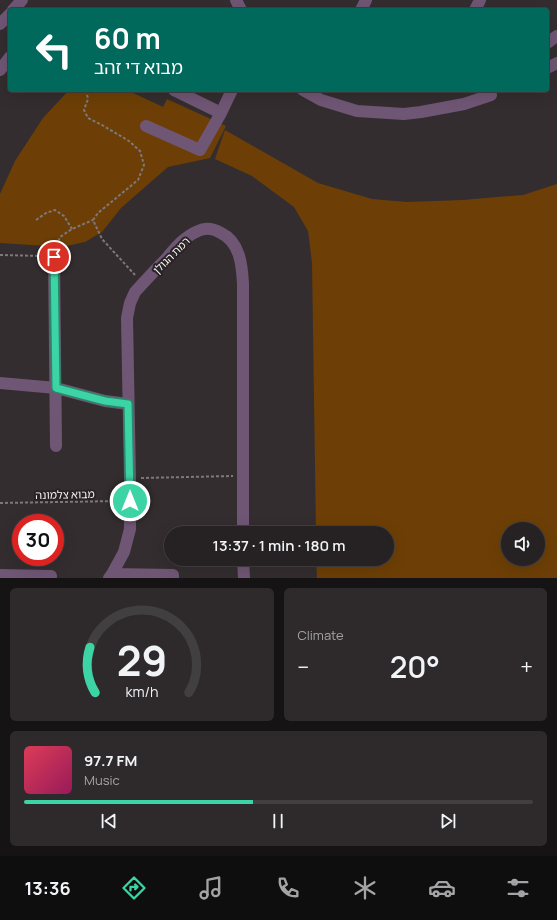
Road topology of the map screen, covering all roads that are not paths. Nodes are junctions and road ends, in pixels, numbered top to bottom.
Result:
1 (22, 0) edge
2 (15, 8) edge
3 (8, 16) edge
4 (0, 24) edge
5 (8, 60) edge
6 (0, 70) edge
7 (178, 92) edge
8 (231, 92) edge
9 (306, 92) edge
10 (490, 95) dead end
11 (221, 113) junction
12 (146, 126) dead end
13 (54, 257) road end
14 (0, 382) edge
15 (56, 388) junction
16 (128, 404) junction
17 (56, 446) dead end
18 (243, 526) edge
19 (244, 566) edge
20 (0, 575) edge
21 (51, 576) dead end
22 (111, 576) edge
23 (173, 578) edge
24 (244, 578) edge

1 - 2 street
3 - 4 street
5 - 6 street
7 - 11 street
8 - 11 street
9 - 10 street
11 - 12 street
13 - 15 street
14 - 15 street
15 - 16 street
15 - 17 street
16 - 18 street, רמת הגולן
16 - 22 street, רמת הגולן
19 - 24 street
20 - 21 street
22 - 23 street

